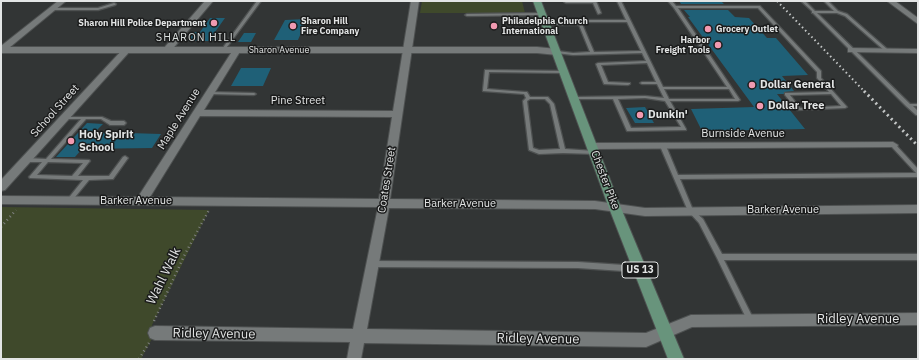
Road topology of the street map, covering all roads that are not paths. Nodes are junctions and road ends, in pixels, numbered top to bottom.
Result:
1 (62, 1) edge
2 (209, 1) edge
3 (259, 1) edge
4 (415, 1) edge
5 (537, 1) edge
6 (594, 1) edge
7 (619, 1) edge
8 (670, 1) edge
9 (803, 1) edge
10 (826, 1) edge
11 (891, 1) edge
12 (566, 2) edge
13 (114, 4) dead end
14 (675, 8) junction
15 (52, 9) junction
16 (813, 12) junction
17 (837, 12) junction
18 (599, 13) dead end
19 (542, 14) junction
20 (467, 15) dead end
21 (629, 21) junction
22 (918, 22) edge
23 (546, 24) junction
24 (580, 24) junction
25 (1, 50) edge
26 (127, 50) junction
27 (167, 50) junction
28 (223, 50) junction
29 (237, 50) junction
30 (409, 50) junction
31 (852, 50) junction
32 (886, 50) junction
33 (918, 51) edge
34 (557, 52) junction
35 (644, 52) junction
36 (592, 53) junction
37 (649, 62) junction
38 (565, 72) junction
39 (642, 83) dead end
40 (659, 83) junction
41 (628, 84) dead end
42 (662, 88) junction
43 (730, 88) junction
44 (210, 93) junction
45 (833, 93) junction
46 (254, 94) dead end
47 (529, 98) junction
48 (575, 98) junction
49 (615, 98) junction
50 (667, 100) junction
51 (918, 104) edge
52 (908, 105) junction
53 (198, 113) junction
54 (398, 114) junction
55 (918, 114) edge
56 (65, 118) junction
57 (85, 118) junction
58 (124, 123) dead end
59 (893, 145) joint
60 (663, 146) junction
61 (593, 150) junction
62 (563, 151) junction
63 (125, 158) dead end
64 (26, 160) junction
65 (47, 160) junction
66 (918, 174) edge
67 (676, 177) junction
68 (73, 178) junction
69 (87, 178) junction
70 (1, 187) edge
71 (1, 200) edge
72 (69, 201) junction
73 (141, 202) junction
74 (384, 204) junction
75 (615, 208) junction
76 (691, 211) junction
77 (916, 212) edge
78 (720, 257) junction
79 (918, 257) edge
80 (372, 264) junction
81 (639, 269) junction
82 (918, 319) edge
83 (751, 320) junction
84 (665, 332) junction
85 (155, 333) road end
86 (357, 336) junction
87 (354, 359) edge
88 (676, 359) edge

1 - 15 street
2 - 27 street
3 - 28 lane
4 - 30 street, Coates Street
5 - 19 main road, Chester Pike / US 13
6 - 12 lane
6 - 18 lane
7 - 21 lane
8 - 14 lane
9 - 16 lane
10 - 17 lane
11 - 22 street
13 - 15 lane
14 - 43 lane
14 - 45 lane
15 - 25 street
16 - 17 lane
16 - 31 lane
17 - 32 lane
19 - 20 lane
19 - 23 main road, Chester Pike / US 13
21 - 24 lane
21 - 35 lane
23 - 24 lane
23 - 34 main road, Chester Pike / US 13
24 - 36 lane
25 - 26 street, Sharon Avenue
26 - 27 street, Sharon Avenue
26 - 56 street, School Street
27 - 28 street, Sharon Avenue
28 - 29 street, Sharon Avenue
29 - 30 street, Sharon Avenue
29 - 44 street, Maple Avenue
30 - 34 street, Sharon Avenue
30 - 54 street, Coates Street
31 - 32 street
31 - 52 lane
32 - 33 street
34 - 36 lane
34 - 38 main road, Chester Pike / US 13
35 - 36 lane
35 - 37 lane
37 - 40 lane
37 - 41 lane
38 - 47 lane
38 - 48 main road, Chester Pike / US 13
39 - 40 lane
40 - 42 lane
42 - 43 lane
42 - 50 lane
43 - 50 lane
44 - 46 lane
44 - 53 street, Maple Avenue
45 - 45 lane
47 - 62 lane
47 - 62 lane
48 - 49 lane
48 - 61 main road, Chester Pike / US 13
49 - 50 lane
49 - 50 lane
51 - 52 lane
52 - 55 lane
53 - 54 street, Pine Street
53 - 73 street, Maple Avenue
54 - 74 street, Coates Street
56 - 57 lane
56 - 64 street, School Street
57 - 58 lane
57 - 65 lane
59 - 60 street, Burnside Avenue
59 - 66 lane
60 - 61 street, Burnside Avenue
60 - 67 lane
61 - 62 lane
61 - 75 main road, Chester Pike / US 13
63 - 69 lane
64 - 65 lane
64 - 70 street, School Street
65 - 68 lane
65 - 68 lane
66 - 67 lane
67 - 76 lane
68 - 69 lane
69 - 72 lane
71 - 72 street, Barker Avenue
72 - 73 street, Barker Avenue
73 - 74 street, Barker Avenue
74 - 75 street, Barker Avenue
74 - 80 street, Coates Street
75 - 76 street, Barker Avenue
75 - 81 main road, Chester Pike / US 13
76 - 77 street, Barker Avenue
76 - 78 lane
78 - 79 lane
78 - 83 lane
80 - 81 lane
80 - 86 street, Coates Street
81 - 84 main road, Chester Pike / US 13
82 - 83 street, Ridley Avenue
83 - 84 street, Ridley Avenue
84 - 86 street, Ridley Avenue
84 - 88 main road, Chester Pike / US 13
85 - 86 street, Ridley Avenue
86 - 87 street, Coates Street

